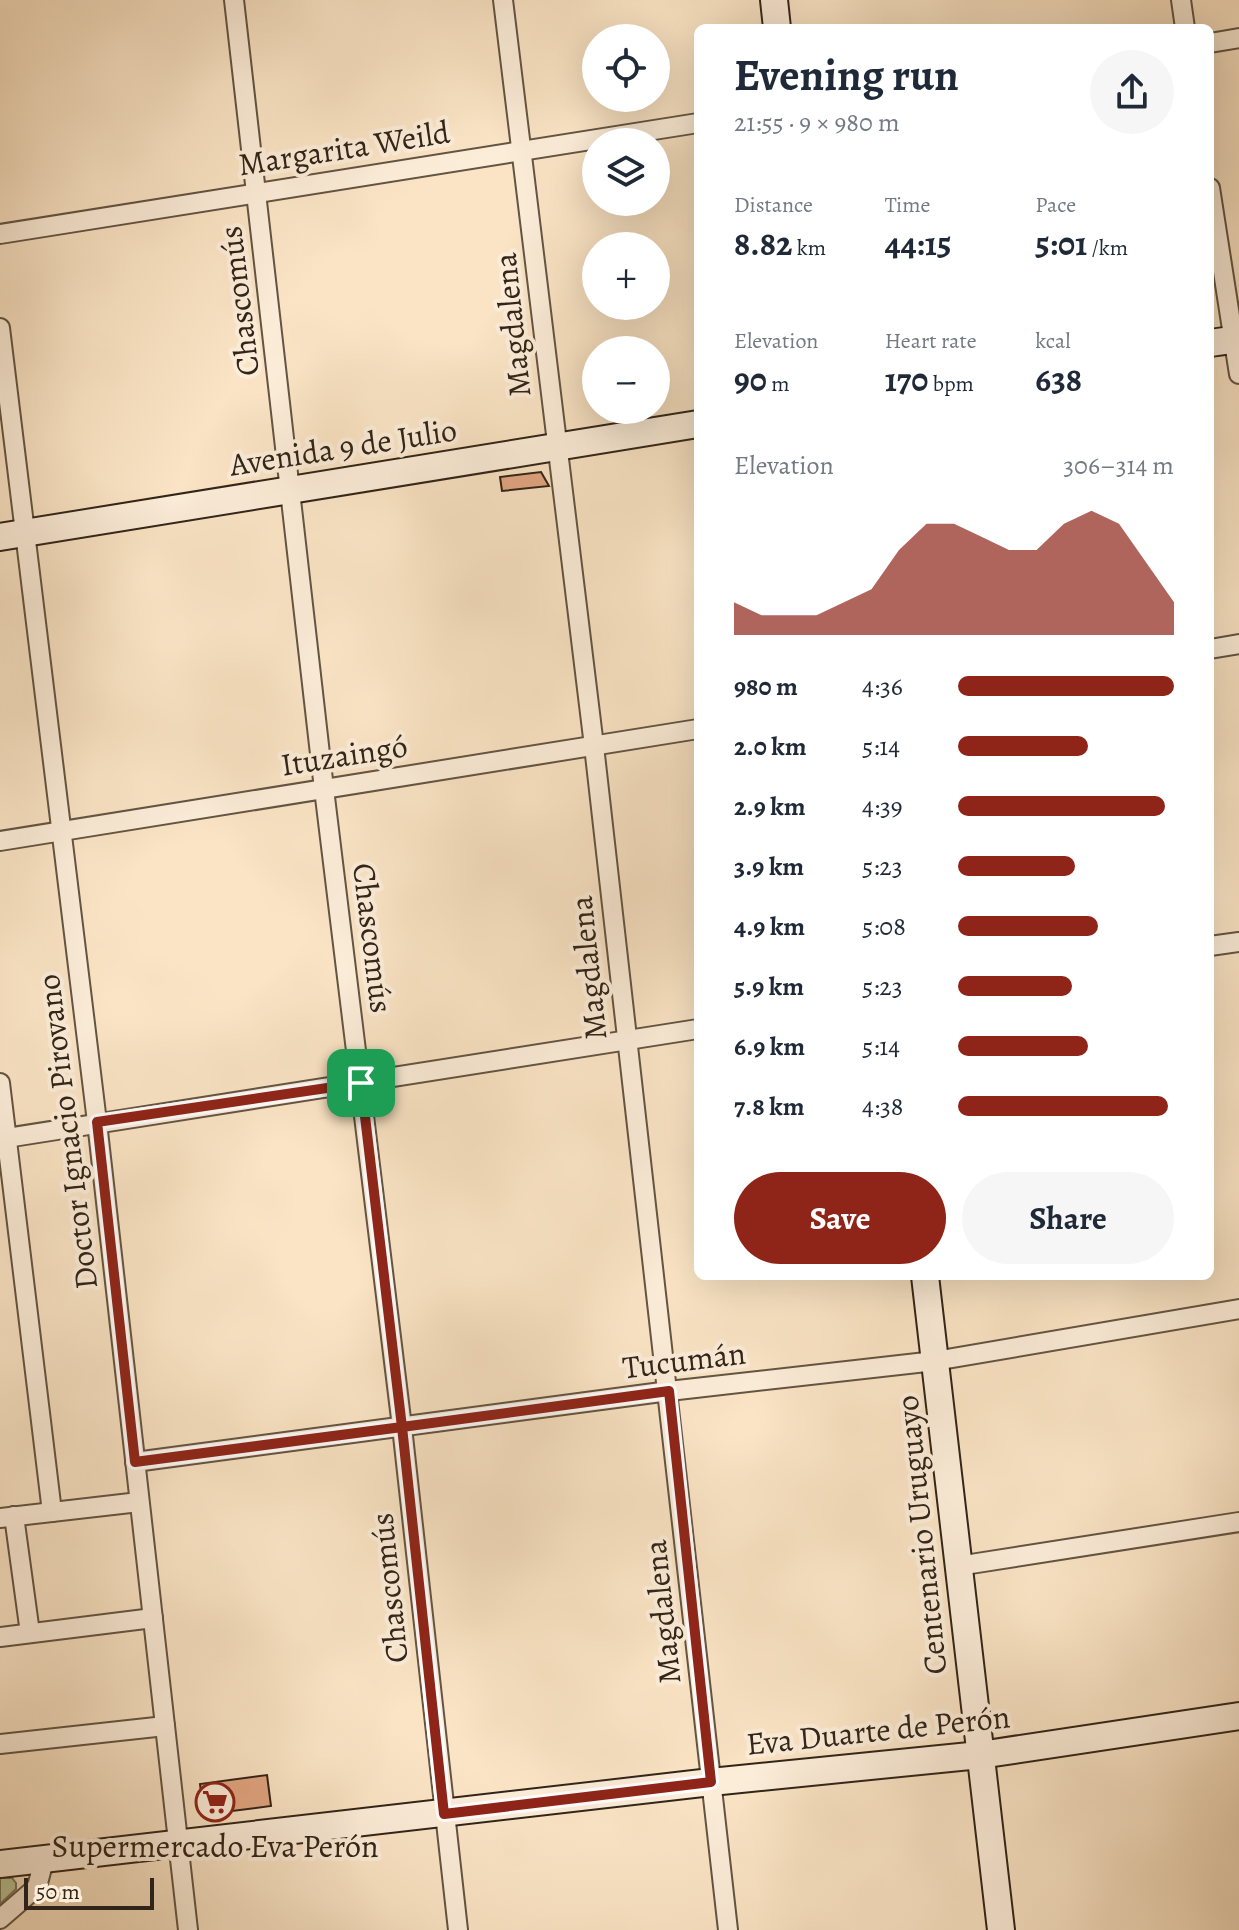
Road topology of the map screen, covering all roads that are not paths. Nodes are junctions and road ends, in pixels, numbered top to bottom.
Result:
1 (234, 0) edge
2 (503, 0) edge
3 (774, 0) edge
4 (1181, 0) edge
5 (777, 24) edge
6 (1184, 24) edge
7 (1239, 38) edge
8 (1214, 42) edge
9 (694, 124) edge
10 (523, 150) junction
11 (256, 192) junction
12 (1214, 224) edge
13 (0, 234) edge
14 (0, 328) edge
15 (1227, 340) edge
16 (1239, 374) edge
17 (694, 425) edge
18 (556, 447) junction
19 (291, 490) junction
20 (13, 535) edge
21 (1239, 644) edge
22 (1214, 648) edge
23 (694, 730) edge
24 (594, 746) junction
25 (324, 789) junction
26 (61, 830) junction
27 (0, 841) edge
28 (1239, 942) edge
29 (1214, 945) edge
30 (694, 1030) edge
31 (626, 1042) junction
32 (0, 1083) edge
33 (361, 1083) junction
34 (97, 1122) junction
35 (4, 1139) edge
36 (925, 1280) edge
37 (1239, 1309) edge
38 (935, 1361) junction
39 (669, 1391) junction
40 (402, 1427) junction
41 (135, 1462) junction
42 (139, 1502) junction
43 (52, 1512) junction
44 (7, 1517) edge
45 (1239, 1522) edge
46 (958, 1566) junction
47 (153, 1618) junction
48 (30, 1633) junction
49 (0, 1637) edge
50 (1239, 1716) edge
51 (165, 1726) junction
52 (0, 1744) edge
53 (980, 1755) junction
54 (711, 1782) junction
55 (444, 1814) junction
56 (180, 1845) junction
57 (44, 1860) junction
58 (0, 1864) edge
59 (0, 1919) edge
60 (188, 1930) edge
61 (458, 1930) edge
62 (728, 1930) edge
63 (1001, 1930) edge

1 - 11 street, Chascomús
2 - 10 street, Magdalena
3 - 5 main road
4 - 6 street
7 - 8 street
9 - 10 street, Margarita Weild
10 - 11 street, Margarita Weild
10 - 18 street, Magdalena
11 - 13 street, Margarita Weild
11 - 19 street, Chascomús
12 - 15 street
14 - 20 street, Doctor Ignacio Pirovano
15 - 16 street
17 - 18 main road, Avenida 9 de Julio
18 - 19 main road, Avenida 9 de Julio
18 - 24 street, Magdalena
19 - 20 main road, Avenida 9 de Julio
19 - 25 street, Chascomús
20 - 26 street, Doctor Ignacio Pirovano
21 - 22 street
23 - 24 street, Ituzaingó
24 - 25 street, Ituzaingó
24 - 31 street, Magdalena
25 - 26 street, Ituzaingó
25 - 33 street, Chascomús
26 - 27 street, Ituzaingó
26 - 34 street, Doctor Ignacio Pirovano
28 - 29 street
30 - 31 street
31 - 33 street
31 - 39 street, Magdalena
32 - 35 street
33 - 34 street
33 - 40 street, Chascomús
34 - 35 street
34 - 41 street, Doctor Ignacio Pirovano
35 - 43 street
36 - 38 main road, Centenario Uruguayo
37 - 38 street, Tucumán
38 - 39 street, Tucumán
38 - 46 main road, Centenario Uruguayo
39 - 40 street, Tucumán
39 - 54 street, Magdalena
40 - 41 street, Tucumán
40 - 55 street, Chascomús
41 - 42 street, Doctor Ignacio Pirovano
42 - 43 street
42 - 47 street, Doctor Ignacio Pirovano
43 - 44 street
44 - 48 street
45 - 46 street
46 - 53 main road, Centenario Uruguayo
47 - 48 street
47 - 51 street, Doctor Ignacio Pirovano
48 - 49 street
50 - 53 main road, Eva Duarte de Perón
51 - 52 street
51 - 56 street, Doctor Ignacio Pirovano
53 - 54 main road, Eva Duarte de Perón
53 - 63 main road, Centenario Uruguayo
54 - 55 main road, Eva Duarte de Perón
54 - 62 street, Magdalena
55 - 56 main road, Eva Duarte de Perón
55 - 61 street, Chascomús
56 - 57 main road, Eva Duarte de Perón
56 - 60 street, Doctor Ignacio Pirovano
57 - 58 main road, Eva Duarte de Perón
57 - 59 street

